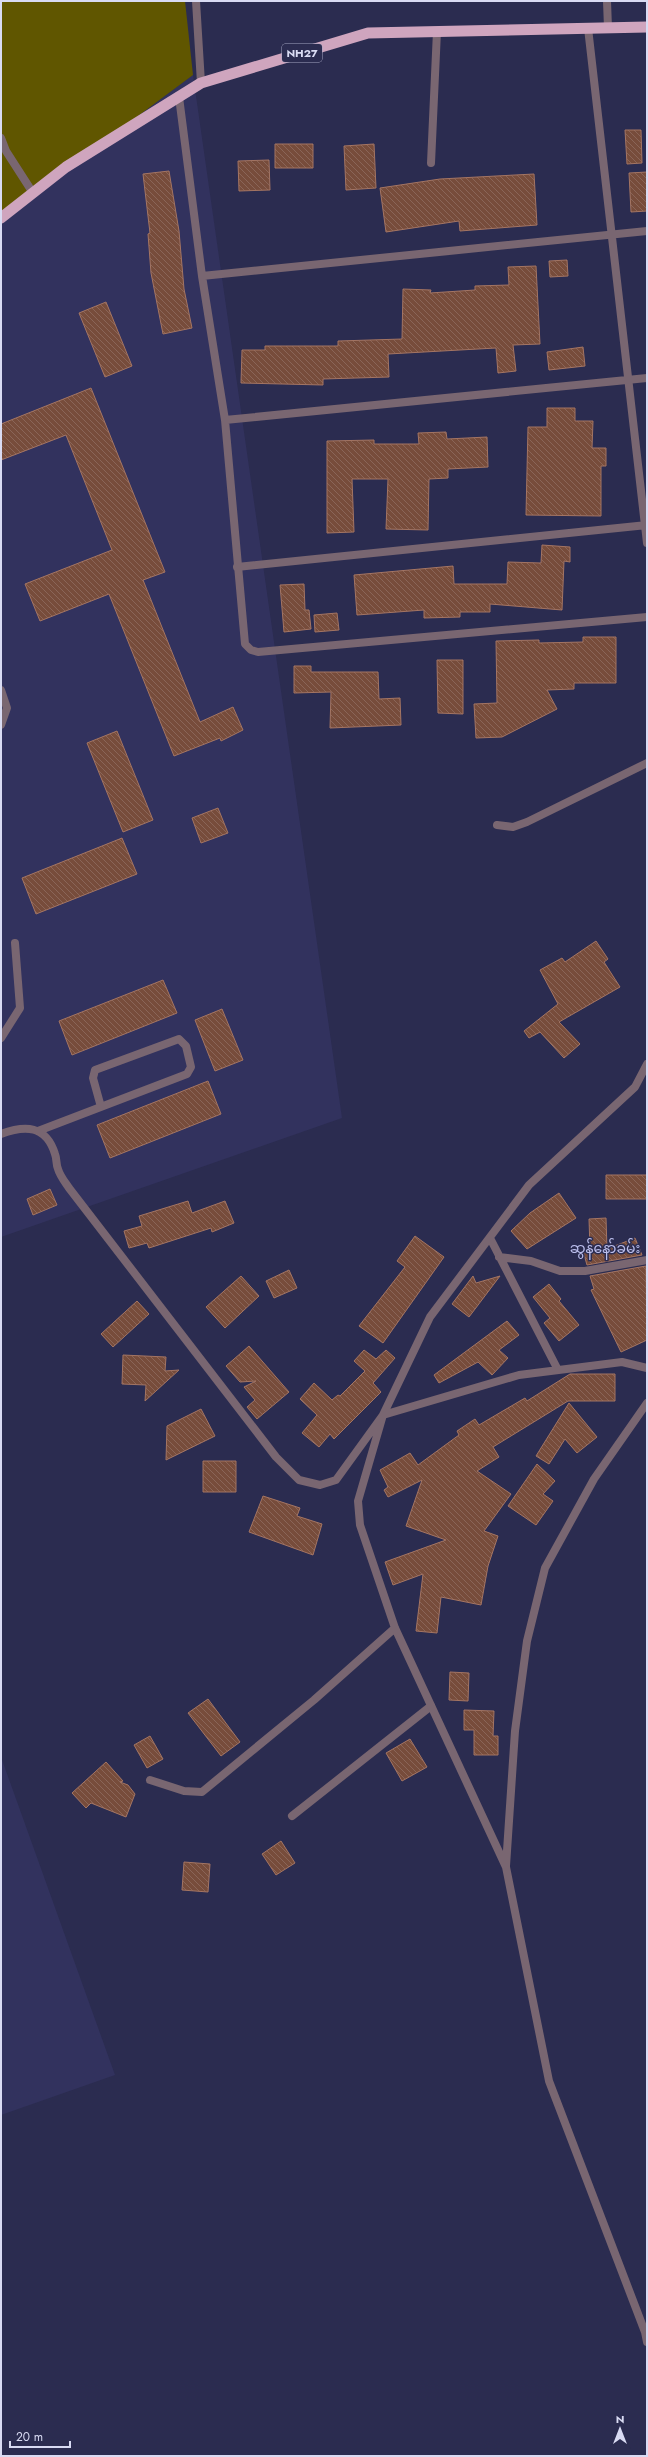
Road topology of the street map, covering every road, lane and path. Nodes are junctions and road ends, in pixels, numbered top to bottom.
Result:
1 (196, 1) edge
2 (607, 1) edge
3 (647, 27) edge
4 (588, 28) junction
5 (608, 28) junction
6 (437, 31) junction
7 (201, 83) junction
8 (178, 97) junction
9 (1, 138) edge
10 (431, 163) dead end
11 (33, 193) junction
12 (1, 218) edge
13 (647, 231) edge
14 (611, 234) junction
15 (202, 276) junction
16 (647, 378) edge
17 (628, 380) junction
18 (225, 420) junction
19 (646, 525) edge
20 (647, 543) edge
21 (237, 567) junction
22 (647, 617) edge
23 (1, 690) edge
24 (1, 726) edge
25 (647, 763) edge
26 (497, 825) dead end
27 (16, 943) dead end
28 (1, 1038) edge
29 (647, 1064) edge
30 (101, 1107) junction
31 (38, 1131) junction
32 (1, 1134) edge
33 (490, 1238) junction
34 (499, 1257) junction
35 (647, 1260) edge
36 (647, 1368) edge
37 (558, 1370) junction
38 (647, 1403) edge
39 (383, 1415) junction
40 (395, 1628) junction
41 (431, 1706) junction
42 (150, 1780) dead end
43 (292, 1816) dead end
44 (506, 1868) junction
45 (647, 2342) edge

1 - 7 street
2 - 5 street
3 - 5 highway, NH27
4 - 5 highway, NH27
4 - 6 highway, NH27
4 - 14 street
6 - 7 highway, NH27
6 - 10 street
7 - 8 highway, NH27
8 - 11 highway, NH27
8 - 15 street
9 - 11 street
11 - 12 highway, NH27
13 - 14 street
14 - 15 street
14 - 17 street
15 - 18 street
16 - 17 street
17 - 18 street
17 - 19 street
18 - 21 street
19 - 20 street
19 - 21 street
21 - 22 street
23 - 24 street
25 - 26 street
27 - 28 street
29 - 33 street
30 - 30 street
30 - 31 street
31 - 32 street
31 - 39 street
33 - 34 street
33 - 39 street
34 - 35 street
34 - 37 street
36 - 37 street
37 - 39 street
38 - 44 street
39 - 40 street
40 - 41 street
40 - 42 street
41 - 43 street
41 - 44 street
44 - 45 street

